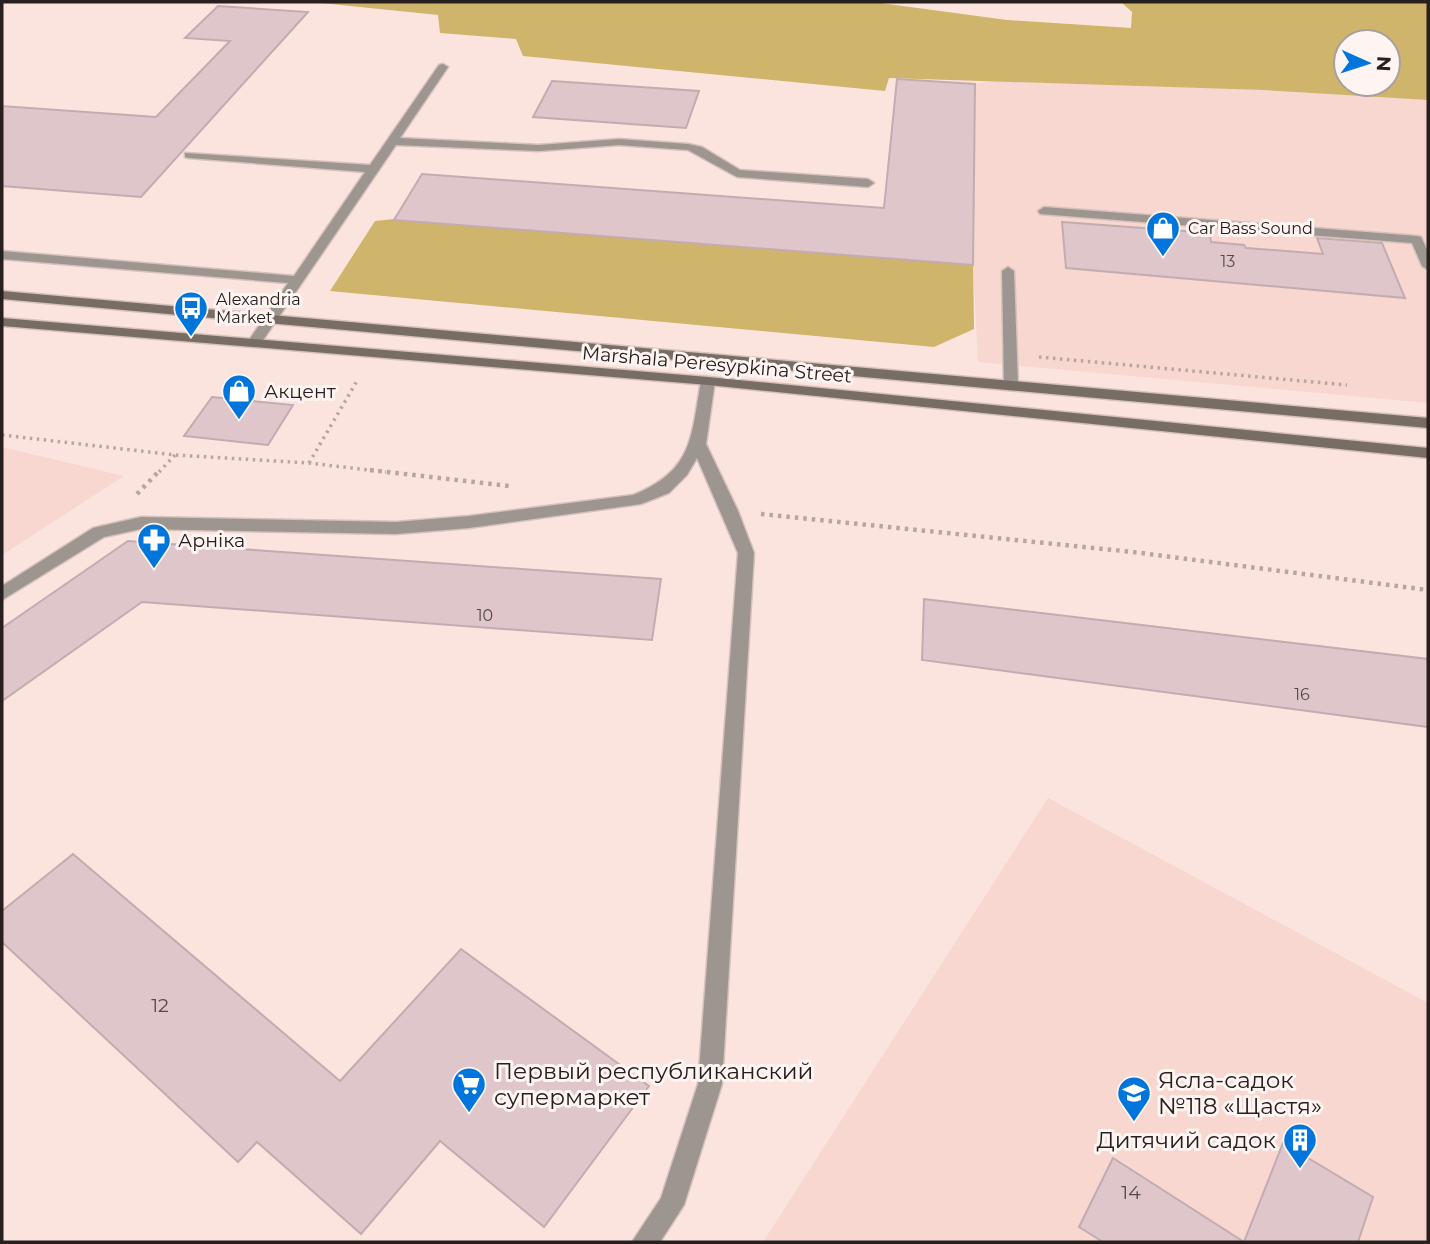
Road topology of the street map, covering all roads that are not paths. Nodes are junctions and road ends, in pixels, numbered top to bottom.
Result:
1 (443, 67) dead end
2 (392, 141) junction
3 (189, 155) dead end
4 (373, 169) junction
5 (868, 183) dead end
6 (1044, 211) dead end
7 (2, 255) edge
8 (1428, 266) edge
9 (1008, 271) dead end
10 (297, 280) junction
11 (2, 295) edge
12 (270, 320) junction
13 (2, 321) edge
14 (254, 343) junction
15 (708, 381) junction
16 (1011, 386) junction
17 (1428, 423) edge
18 (698, 444) junction
19 (1428, 453) edge
20 (2, 594) edge
21 (645, 1242) edge

1 - 2 lane
2 - 4 lane
2 - 5 lane
3 - 4 lane
4 - 10 lane
6 - 8 lane
7 - 10 lane
9 - 16 lane
10 - 12 lane
11 - 12 main road, Marshala Peresypkina Street
12 - 14 lane
12 - 16 main road, Marshala Peresypkina Street
13 - 14 main road, Marshala Peresypkina Street
14 - 15 main road, Marshala Peresypkina Street
15 - 18 lane
15 - 19 main road, Marshala Peresypkina Street
16 - 17 main road, Marshala Peresypkina Street
18 - 20 lane
18 - 21 lane

